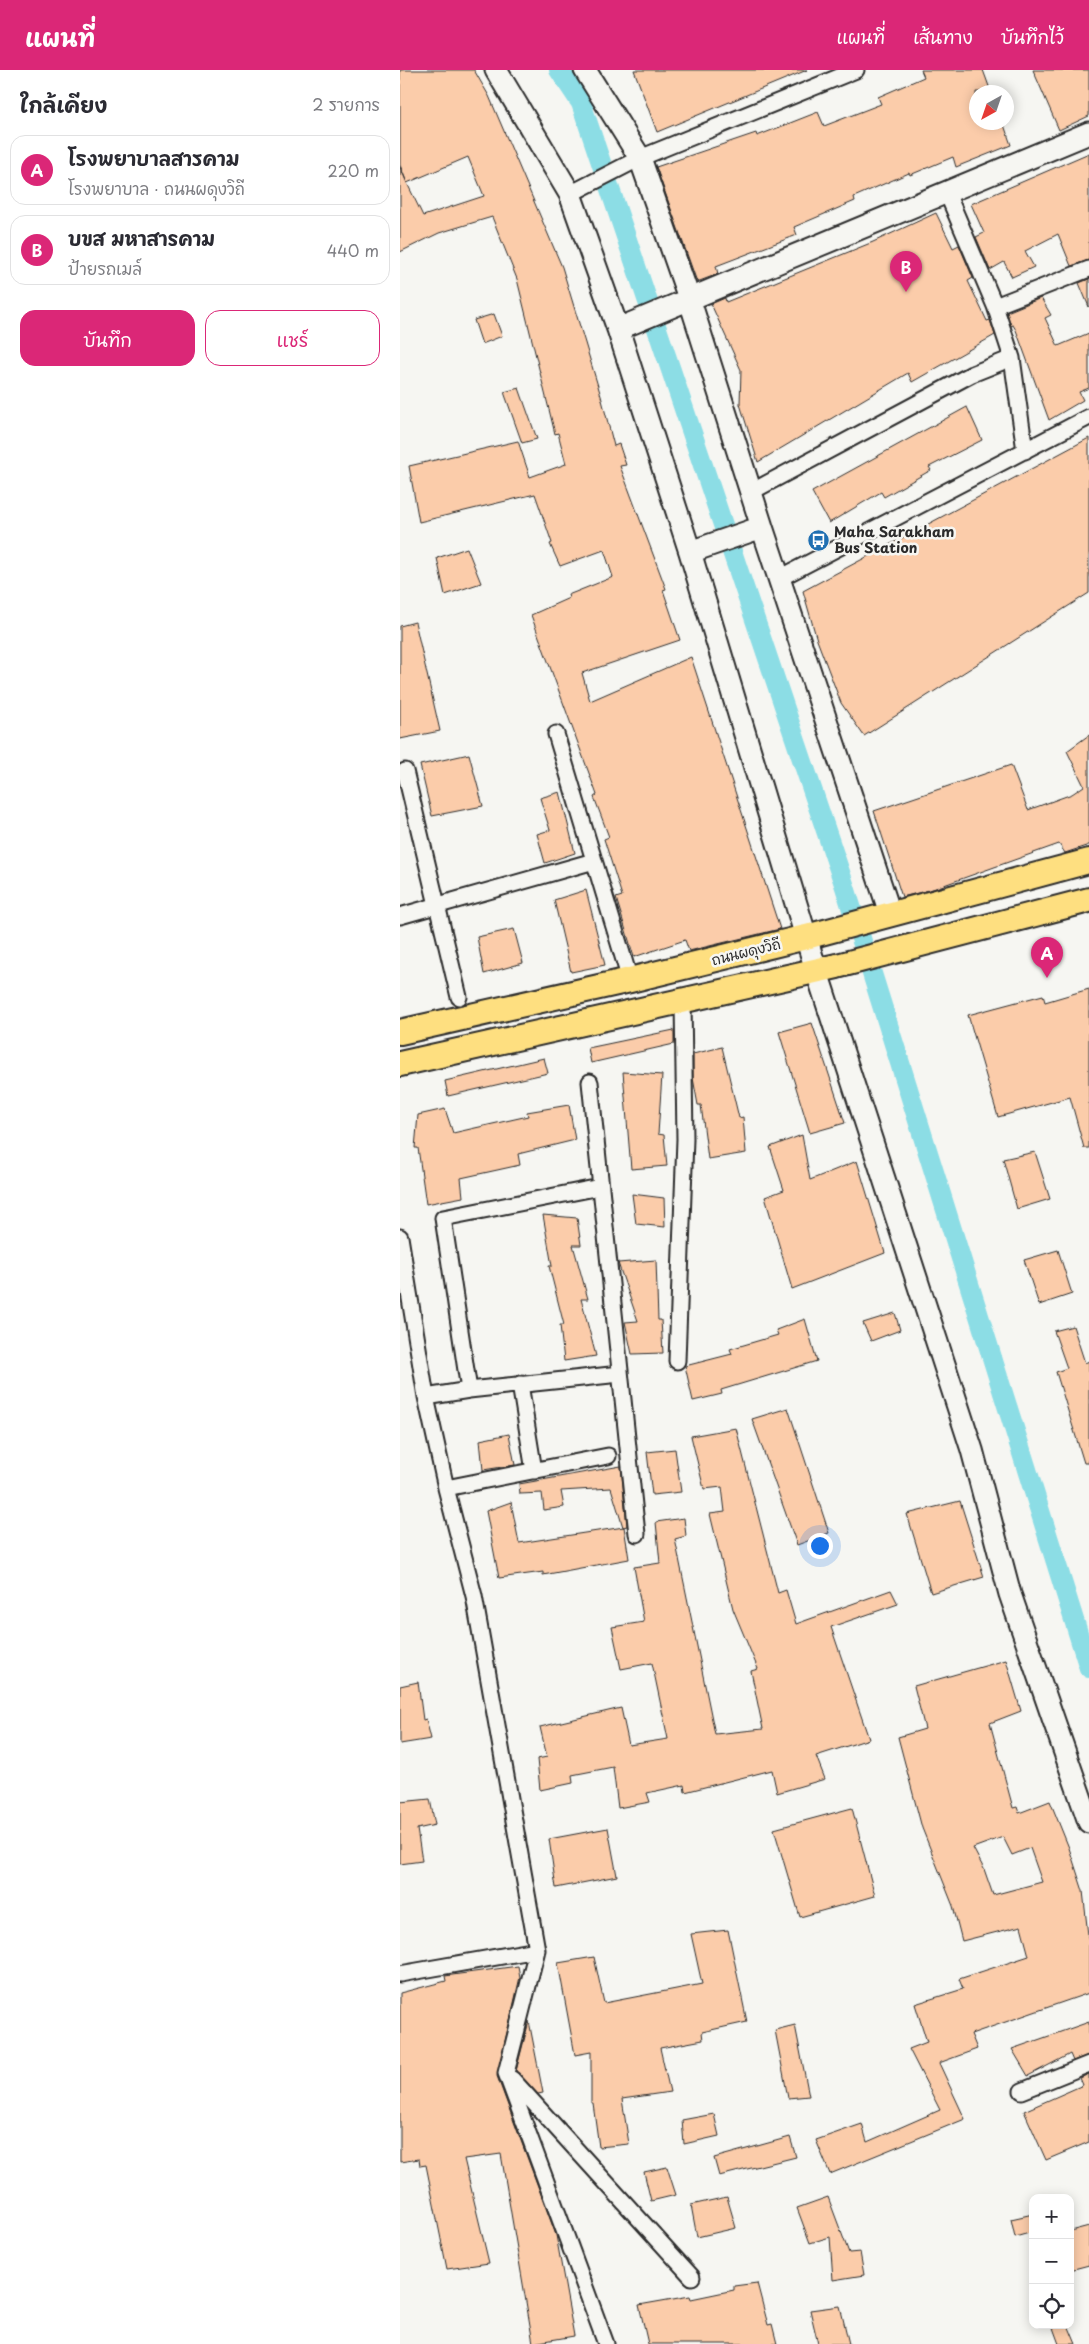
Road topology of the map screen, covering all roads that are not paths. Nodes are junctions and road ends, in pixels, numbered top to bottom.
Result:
1 (496, 70) edge
2 (585, 70) edge
3 (856, 70) edge
4 (1089, 133) edge
5 (640, 158) junction
6 (947, 193) junction
7 (570, 194) junction
8 (1089, 269) edge
9 (690, 298) junction
10 (996, 306) junction
11 (618, 328) junction
12 (1012, 358) junction
13 (1089, 417) edge
14 (1025, 451) junction
15 (751, 492) junction
16 (762, 527) junction
17 (690, 552) junction
18 (780, 578) junction
19 (556, 734) dead end
20 (405, 771) dead end
21 (1089, 860) edge
22 (594, 861) junction
23 (1089, 900) edge
24 (437, 904) junction
25 (400, 916) edge
26 (879, 916) junction
27 (817, 934) junction
28 (827, 968) junction
29 (630, 980) junction
30 (459, 997) dead end
31 (683, 1002) junction
32 (400, 1032) edge
33 (400, 1064) edge
34 (590, 1082) dead end
35 (600, 1187) junction
36 (400, 1237) edge
37 (677, 1361) dead end
38 (620, 1374) junction
39 (520, 1384) junction
40 (469, 1390) junction
41 (426, 1397) junction
42 (608, 1456) dead end
43 (534, 1471) junction
44 (446, 1488) junction
45 (637, 1534) dead end
46 (1089, 1822) edge
47 (537, 1950) junction
48 (400, 1974) edge
49 (1089, 2064) edge
50 (506, 2073) junction
51 (1022, 2091) dead end
52 (692, 2277) dead end
53 (606, 2344) edge

1 - 7 street
2 - 5 street
3 - 5 street
4 - 6 street
5 - 7 street
5 - 9 street
6 - 9 street
6 - 10 street
7 - 11 street
8 - 10 street
9 - 11 street
9 - 15 street
10 - 12 street
11 - 17 street
12 - 14 street
12 - 15 street
13 - 14 street
14 - 18 street
15 - 16 street
16 - 17 street
16 - 18 street
17 - 27 street
18 - 26 street
19 - 22 street
20 - 24 street
21 - 26 main road, ถนนผดุงวิถี
22 - 24 street
22 - 29 street
23 - 28 main road
24 - 25 street
24 - 30 street
26 - 27 main road, ถนนผดุงวิถี
27 - 28 street
27 - 29 main road, ถนนผดุงวิถี
28 - 31 main road
28 - 46 street
29 - 32 main road, ถนนผดุงวิถี
31 - 33 main road
31 - 37 street
34 - 35 street
35 - 38 street
35 - 40 street
36 - 41 street
38 - 39 street
38 - 45 street
39 - 40 street
39 - 43 street
40 - 41 street
41 - 44 street
42 - 43 street
43 - 44 street
44 - 47 street
47 - 48 street
47 - 50 street
49 - 51 street
50 - 52 street
50 - 53 street

